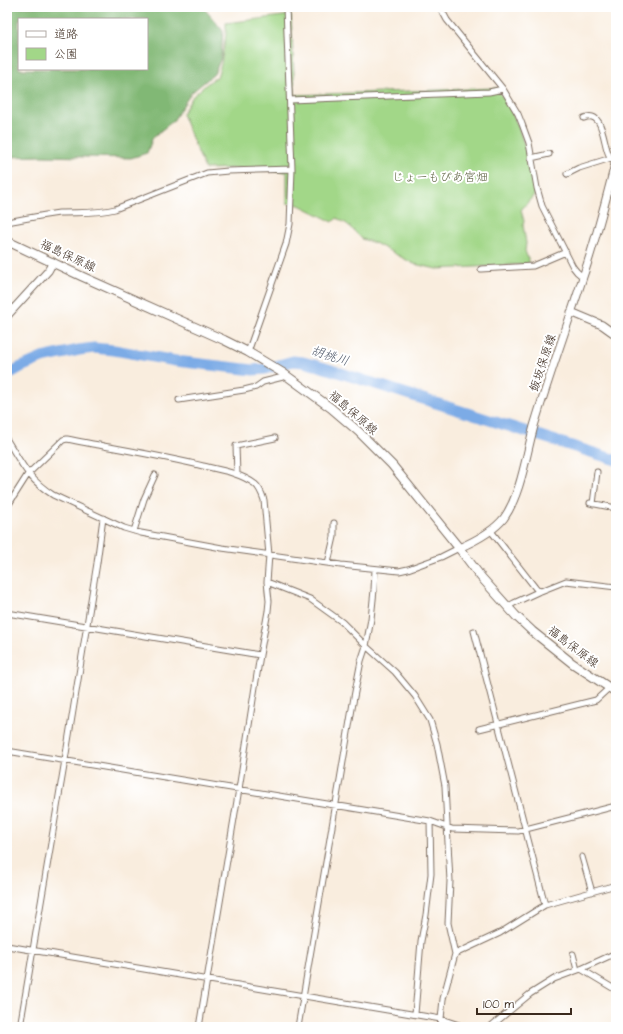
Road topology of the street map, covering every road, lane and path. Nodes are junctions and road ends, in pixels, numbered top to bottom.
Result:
1 (286, 7) edge
2 (440, 7) edge
3 (503, 89) junction
4 (290, 100) junction
5 (584, 118) dead end
6 (549, 154) dead end
7 (531, 158) junction
8 (614, 160) edge
9 (292, 169) junction
10 (566, 174) dead end
11 (7, 222) edge
12 (7, 241) edge
13 (566, 252) junction
14 (53, 262) junction
15 (481, 269) dead end
16 (583, 277) junction
17 (571, 312) junction
18 (7, 316) edge
19 (616, 335) edge
20 (248, 352) junction
21 (285, 374) junction
22 (179, 400) dead end
23 (275, 438) dead end
24 (7, 441) edge
25 (597, 472) dead end
26 (28, 474) junction
27 (155, 474) dead end
28 (237, 474) junction
29 (7, 507) edge
30 (616, 508) edge
31 (103, 518) junction
32 (334, 524) dead end
33 (491, 530) junction
34 (134, 531) junction
35 (459, 548) junction
36 (269, 555) junction
37 (328, 563) junction
38 (375, 569) junction
39 (267, 582) junction
40 (616, 587) edge
41 (540, 591) junction
42 (507, 607) junction
43 (7, 615) edge
44 (87, 627) junction
45 (474, 631) dead end
46 (366, 646) junction
47 (260, 655) junction
48 (612, 690) edge
49 (498, 724) junction
50 (479, 729) dead end
51 (7, 751) edge
52 (65, 760) junction
53 (239, 789) junction
54 (335, 805) junction
55 (616, 806) edge
56 (430, 821) junction
57 (447, 828) junction
58 (525, 829) junction
59 (582, 857) dead end
60 (616, 886) edge
61 (592, 892) junction
62 (545, 905) junction
63 (7, 946) edge
64 (33, 951) junction
65 (616, 953) edge
66 (455, 954) junction
67 (573, 954) dead end
68 (579, 969) junction
69 (207, 979) junction
70 (616, 990) edge
71 (303, 995) junction
72 (415, 1014) junction
73 (441, 1019) junction
74 (20, 1027) edge
75 (199, 1027) edge
76 (298, 1027) edge
77 (442, 1027) edge
78 (465, 1027) edge
79 (490, 1027) edge

1 - 4 street
2 - 3 street
3 - 4 street
3 - 7 street
4 - 9 street
5 - 8 street
6 - 7 street
7 - 13 street
8 - 10 street
8 - 16 main road, 飯坂保原線
9 - 11 street
9 - 20 street
12 - 14 main road, 福島保原線
13 - 15 street
13 - 16 street
14 - 18 main road
14 - 20 main road, 福島保原線
16 - 17 main road, 飯坂保原線
17 - 19 main road
17 - 33 main road, 飯坂保原線
20 - 21 main road, 福島保原線
21 - 22 street
21 - 35 main road, 福島保原線
23 - 28 street
24 - 26 street
25 - 30 street
26 - 28 street
26 - 29 street
26 - 31 street
27 - 34 street
28 - 36 street
31 - 34 street
31 - 44 street
32 - 37 street
33 - 35 main road, 飯坂保原線
33 - 41 street
34 - 36 street
35 - 38 street
35 - 42 main road, 福島保原線
36 - 37 street
36 - 39 street
37 - 38 street
38 - 46 street
39 - 46 street
39 - 47 street
40 - 41 street
41 - 42 street
42 - 48 main road, 福島保原線
43 - 44 street
44 - 47 street
44 - 52 street
45 - 49 street
46 - 54 street
46 - 57 street
47 - 53 street
48 - 49 street
49 - 50 street
49 - 58 street
51 - 52 street
52 - 53 street
52 - 64 street
53 - 54 street
53 - 69 street
54 - 56 street
54 - 71 street
55 - 58 street
56 - 57 street
56 - 72 street
57 - 58 street
57 - 66 street
58 - 62 street
59 - 61 street
60 - 61 street
61 - 62 street
62 - 66 street
63 - 64 street
64 - 69 street
64 - 74 street
65 - 68 street
66 - 73 street
67 - 68 street
68 - 70 street
68 - 79 street
69 - 71 street
69 - 75 street
71 - 72 street
71 - 76 street
72 - 73 street
73 - 77 street
73 - 78 street

